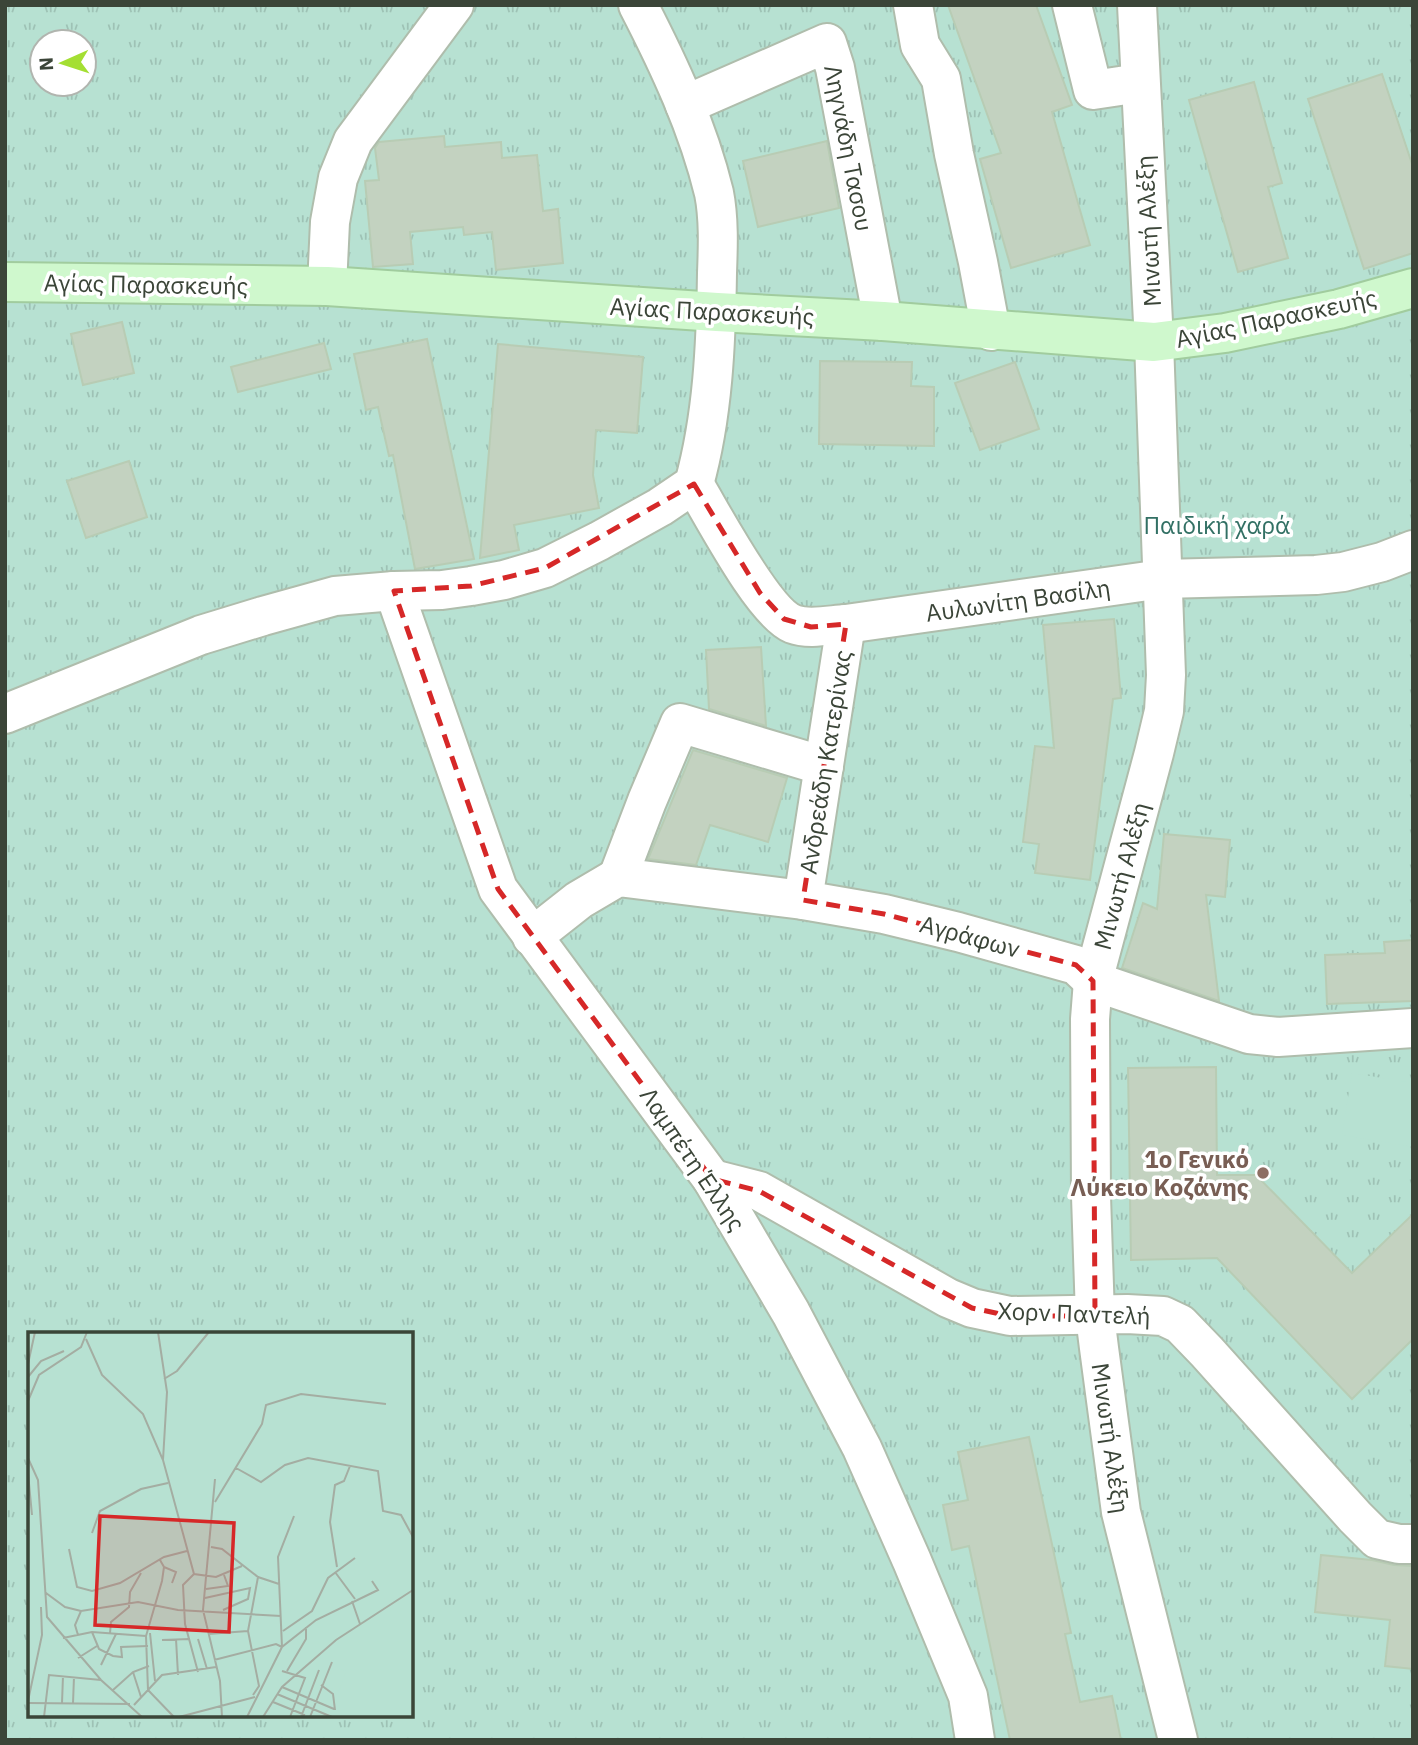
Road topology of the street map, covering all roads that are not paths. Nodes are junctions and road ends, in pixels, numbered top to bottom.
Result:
1 (454, 5) edge
2 (638, 5) edge
3 (914, 5) edge
4 (1072, 5) edge
5 (1138, 5) edge
6 (1140, 83) junction
7 (685, 105) junction
8 (5, 282) edge
9 (327, 286) junction
10 (1413, 288) edge
11 (717, 312) junction
12 (883, 321) junction
13 (991, 331) junction
14 (1154, 342) junction
15 (694, 484) junction
16 (1413, 551) edge
17 (1162, 579) junction
18 (394, 592) junction
19 (846, 624) junction
20 (5, 714) edge
21 (824, 766) junction
22 (618, 877) junction
23 (803, 900) junction
24 (532, 937) junction
25 (1093, 981) junction
26 (1413, 1028) edge
27 (712, 1179) junction
28 (1095, 1316) junction
29 (1413, 1544) edge
30 (975, 1740) edge
31 (1178, 1740) edge

1 - 9 street
2 - 7 street
3 - 13 street
4 - 6 street
5 - 6 street, Μινωτή Αλέξη
6 - 14 street, Μινωτή Αλέξη
7 - 11 street
7 - 12 street, Ληγνάδη Τασου
8 - 9 street, Αγίας Παρασκευής
9 - 11 street, Αγίας Παρασκευής
10 - 14 street, Αγίας Παρασκευής
11 - 12 street, Αγίας Παρασκευής
11 - 15 street
12 - 13 street, Αγίας Παρασκευής
13 - 14 street, Αγίας Παρασκευής
14 - 17 street, Μινωτή Αλέξη
15 - 18 street
15 - 19 street, Αυλωνίτη Βασίλη
16 - 17 street, Αυλωνίτη Βασίλη
17 - 19 street, Αυλωνίτη Βασίλη
17 - 25 street, Μινωτή Αλέξη
18 - 20 street
18 - 24 street, Λαμπέτη Έλλης
19 - 21 street, Ανδρεάδη Κατερίνας
21 - 22 street
21 - 23 street, Ανδρεάδη Κατερίνας
22 - 23 street, Αγράφων
22 - 24 street
23 - 25 street, Αγράφων
24 - 27 street, Λαμπέτη Έλλης
25 - 26 street, Αγράφων
25 - 28 street, Μινωτή Αλέξη
27 - 28 street, Χορν Παντελή
27 - 30 street, Λαμπέτη Έλλης
28 - 29 street, Χορν Παντελή
28 - 31 street, Μινωτή Αλέξη

